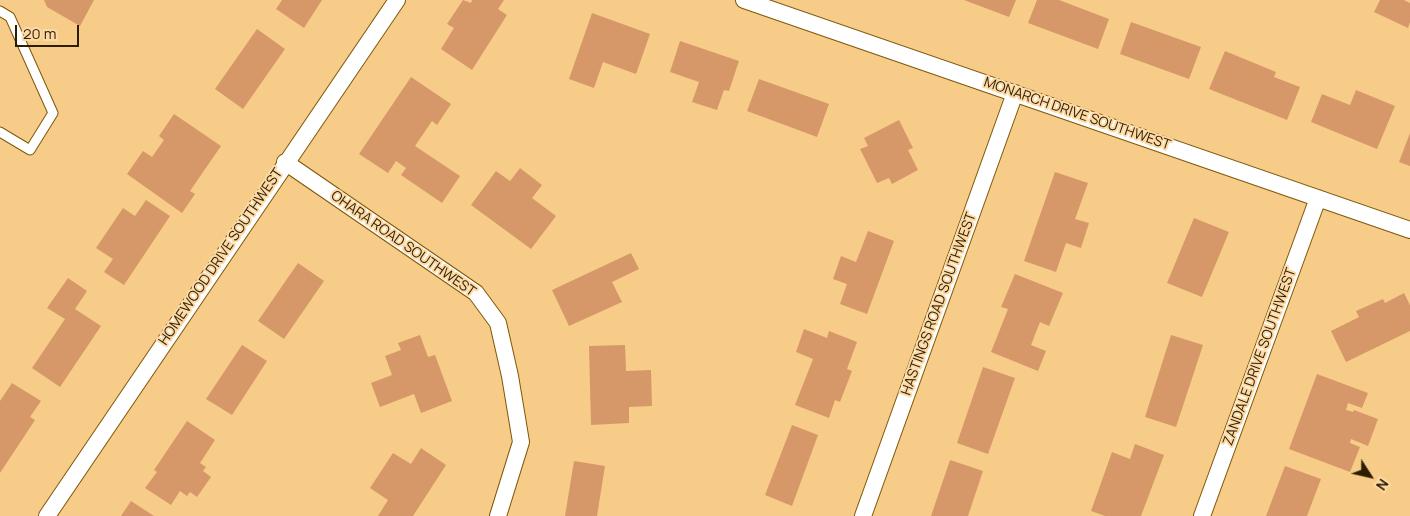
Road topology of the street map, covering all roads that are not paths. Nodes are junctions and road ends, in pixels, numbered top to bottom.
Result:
1 (397, 0) edge
2 (744, 0) edge
3 (0, 11) edge
4 (1015, 93) junction
5 (0, 132) edge
6 (285, 162) junction
7 (1318, 198) junction
8 (1410, 230) edge
9 (47, 516) edge
10 (498, 516) edge
11 (863, 516) edge
12 (1202, 516) edge

1 - 6 street, HOMEWOOD DRIVE SOUTHWEST
2 - 4 street, MONARCH DRIVE SOUTHWEST
3 - 5 lane
4 - 7 street, MONARCH DRIVE SOUTHWEST
4 - 11 street, HASTINGS ROAD SOUTHWEST
6 - 9 street, HOMEWOOD DRIVE SOUTHWEST
6 - 10 street, OHARA ROAD SOUTHWEST
7 - 8 street, MONARCH DRIVE SOUTHWEST
7 - 12 street, ZANDALE DRIVE SOUTHWEST

